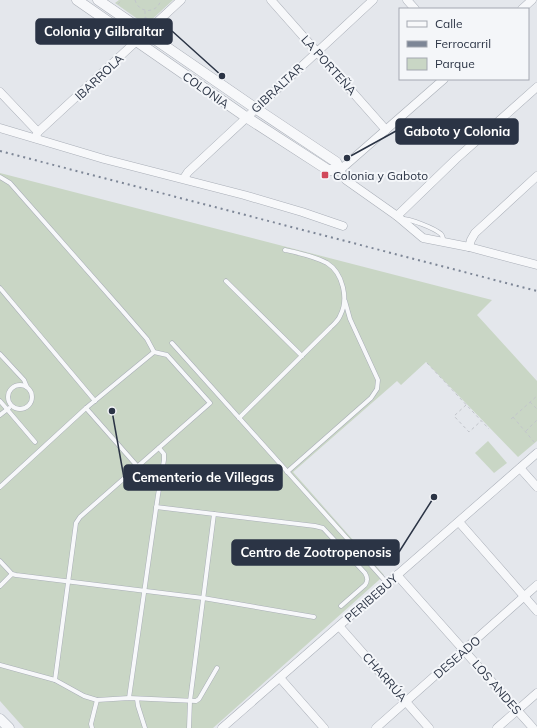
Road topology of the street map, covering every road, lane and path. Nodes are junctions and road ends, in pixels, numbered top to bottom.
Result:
1 (77, 0) edge
2 (98, 0) edge
3 (135, 0) edge
4 (161, 0) edge
5 (181, 0) edge
6 (270, 0) edge
7 (373, 0) edge
8 (407, 0) edge
9 (532, 0) edge
10 (413, 8) edge
11 (523, 8) edge
12 (145, 32) junction
13 (137, 42) junction
14 (317, 51) junction
15 (443, 80) edge
16 (537, 87) edge
17 (0, 92) edge
18 (255, 108) junction
19 (246, 117) junction
20 (0, 128) edge
21 (386, 130) junction
22 (36, 135) junction
23 (340, 170) junction
24 (537, 176) edge
25 (0, 178) edge
26 (184, 178) junction
27 (399, 218) junction
28 (343, 226) dead end
29 (444, 243) junction
30 (469, 247) junction
31 (285, 250) dead end
32 (537, 265) edge
33 (226, 281) dead end
34 (0, 288) edge
35 (344, 295) junction
36 (172, 343) dead end
37 (154, 352) junction
38 (0, 354) edge
39 (302, 356) junction
40 (427, 363) dead end
41 (27, 387) junction
42 (537, 396) edge
43 (0, 401) edge
44 (95, 401) junction
45 (530, 402) junction
46 (11, 405) junction
47 (466, 405) junction
48 (86, 408) junction
49 (7, 409) junction
50 (537, 409) edge
51 (0, 415) edge
52 (513, 417) junction
53 (239, 418) junction
54 (510, 419) dead end
55 (537, 420) edge
56 (482, 421) junction
57 (489, 429) dead end
58 (526, 432) junction
59 (35, 442) dead end
60 (535, 443) dead end
61 (159, 448) junction
62 (537, 453) edge
63 (138, 467) junction
64 (520, 468) junction
65 (288, 472) junction
66 (0, 487) edge
67 (537, 487) edge
68 (156, 507) junction
69 (214, 514) junction
70 (458, 522) junction
71 (0, 561) edge
72 (12, 574) junction
73 (397, 576) junction
74 (69, 580) junction
75 (388, 584) junction
76 (537, 585) edge
77 (0, 586) edge
78 (144, 590) junction
79 (524, 596) junction
80 (203, 598) junction
81 (341, 606) dead end
82 (537, 611) edge
83 (314, 617) dead end
84 (339, 626) junction
85 (464, 650) junction
86 (0, 665) edge
87 (218, 668) dead end
88 (280, 678) junction
89 (55, 680) junction
90 (537, 693) edge
91 (130, 698) junction
92 (137, 699) junction
93 (97, 700) junction
94 (190, 701) junction
95 (406, 701) junction
96 (517, 711) junction
97 (0, 720) edge
98 (92, 726) edge
99 (9, 728) edge
100 (88, 728) edge
101 (145, 728) edge
102 (189, 728) edge
103 (222, 728) edge
104 (324, 728) edge
105 (376, 728) edge
106 (429, 728) edge
107 (497, 728) edge
108 (533, 728) edge

1 - 13 street, COLONIA
2 - 12 street, COLONIA
3 - 4 path
5 - 12 street, IBARROLA
6 - 14 street, LA PORTEÑA
7 - 14 street, GIBRALTAR
8 - 10 street
9 - 11 street
12 - 13 street, IBARROLA
12 - 18 street, COLONIA
13 - 19 street, COLONIA
13 - 22 street, IBARROLA
14 - 18 street, GIBRALTAR
14 - 21 street, LA PORTEÑA
15 - 21 street
16 - 27 street
17 - 22 street
18 - 19 street, GIBRALTAR
18 - 23 street, COLONIA
19 - 23 street, COLONIA
19 - 26 street, GIBRALTAR
20 - 22 street
21 - 23 street
22 - 26 street
23 - 27 street, COLONIA
24 - 30 street
25 - 37 lane
26 - 28 street
27 - 29 street, COLONIA
27 - 29 lane
29 - 30 street
30 - 32 street
31 - 35 lane
33 - 39 lane
34 - 44 lane
35 - 39 lane
35 - 65 lane
36 - 53 lane
37 - 44 lane
37 - 61 lane
38 - 41 lane
39 - 53 lane
40 - 47 path
41 - 46 lane
41 - 46 lane
42 - 45 path
43 - 49 lane
44 - 48 lane
45 - 50 path
45 - 52 path
46 - 49 lane
47 - 56 path
47 - 56 path
48 - 63 lane
48 - 66 lane
49 - 51 lane
49 - 59 lane
52 - 54 path
52 - 58 path
53 - 65 lane
55 - 58 path
56 - 57 path
58 - 60 path
61 - 63 lane
61 - 68 lane
62 - 64 street, PERIBEBUY
63 - 74 lane
64 - 67 street
64 - 70 street, PERIBEBUY
65 - 75 lane
68 - 69 lane
68 - 78 lane
69 - 80 lane
69 - 81 lane
70 - 73 street, PERIBEBUY
70 - 79 street
71 - 72 lane
72 - 74 lane
72 - 77 lane
73 - 75 street, PERIBEBUY
73 - 85 street, LOS ANDES
74 - 78 lane
74 - 89 lane
75 - 84 street, PERIBEBUY
76 - 79 street, DESEADO
78 - 80 lane
78 - 91 lane
79 - 82 street
79 - 85 street, DESEADO
80 - 83 lane
80 - 94 lane
84 - 88 street, PERIBEBUY
84 - 95 street, CHARRÚA
85 - 95 street, DESEADO
85 - 96 street, LOS ANDES
86 - 89 lane
87 - 94 lane
88 - 103 street, PERIBEBUY
88 - 104 street
89 - 93 lane
90 - 96 street
91 - 92 lane
91 - 93 lane
92 - 94 lane
92 - 101 lane
93 - 98 lane
94 - 102 lane
95 - 105 street, DESEADO
95 - 106 street, CHARRÚA
96 - 107 street
96 - 108 street, LOS ANDES
97 - 99 street
98 - 100 lane

